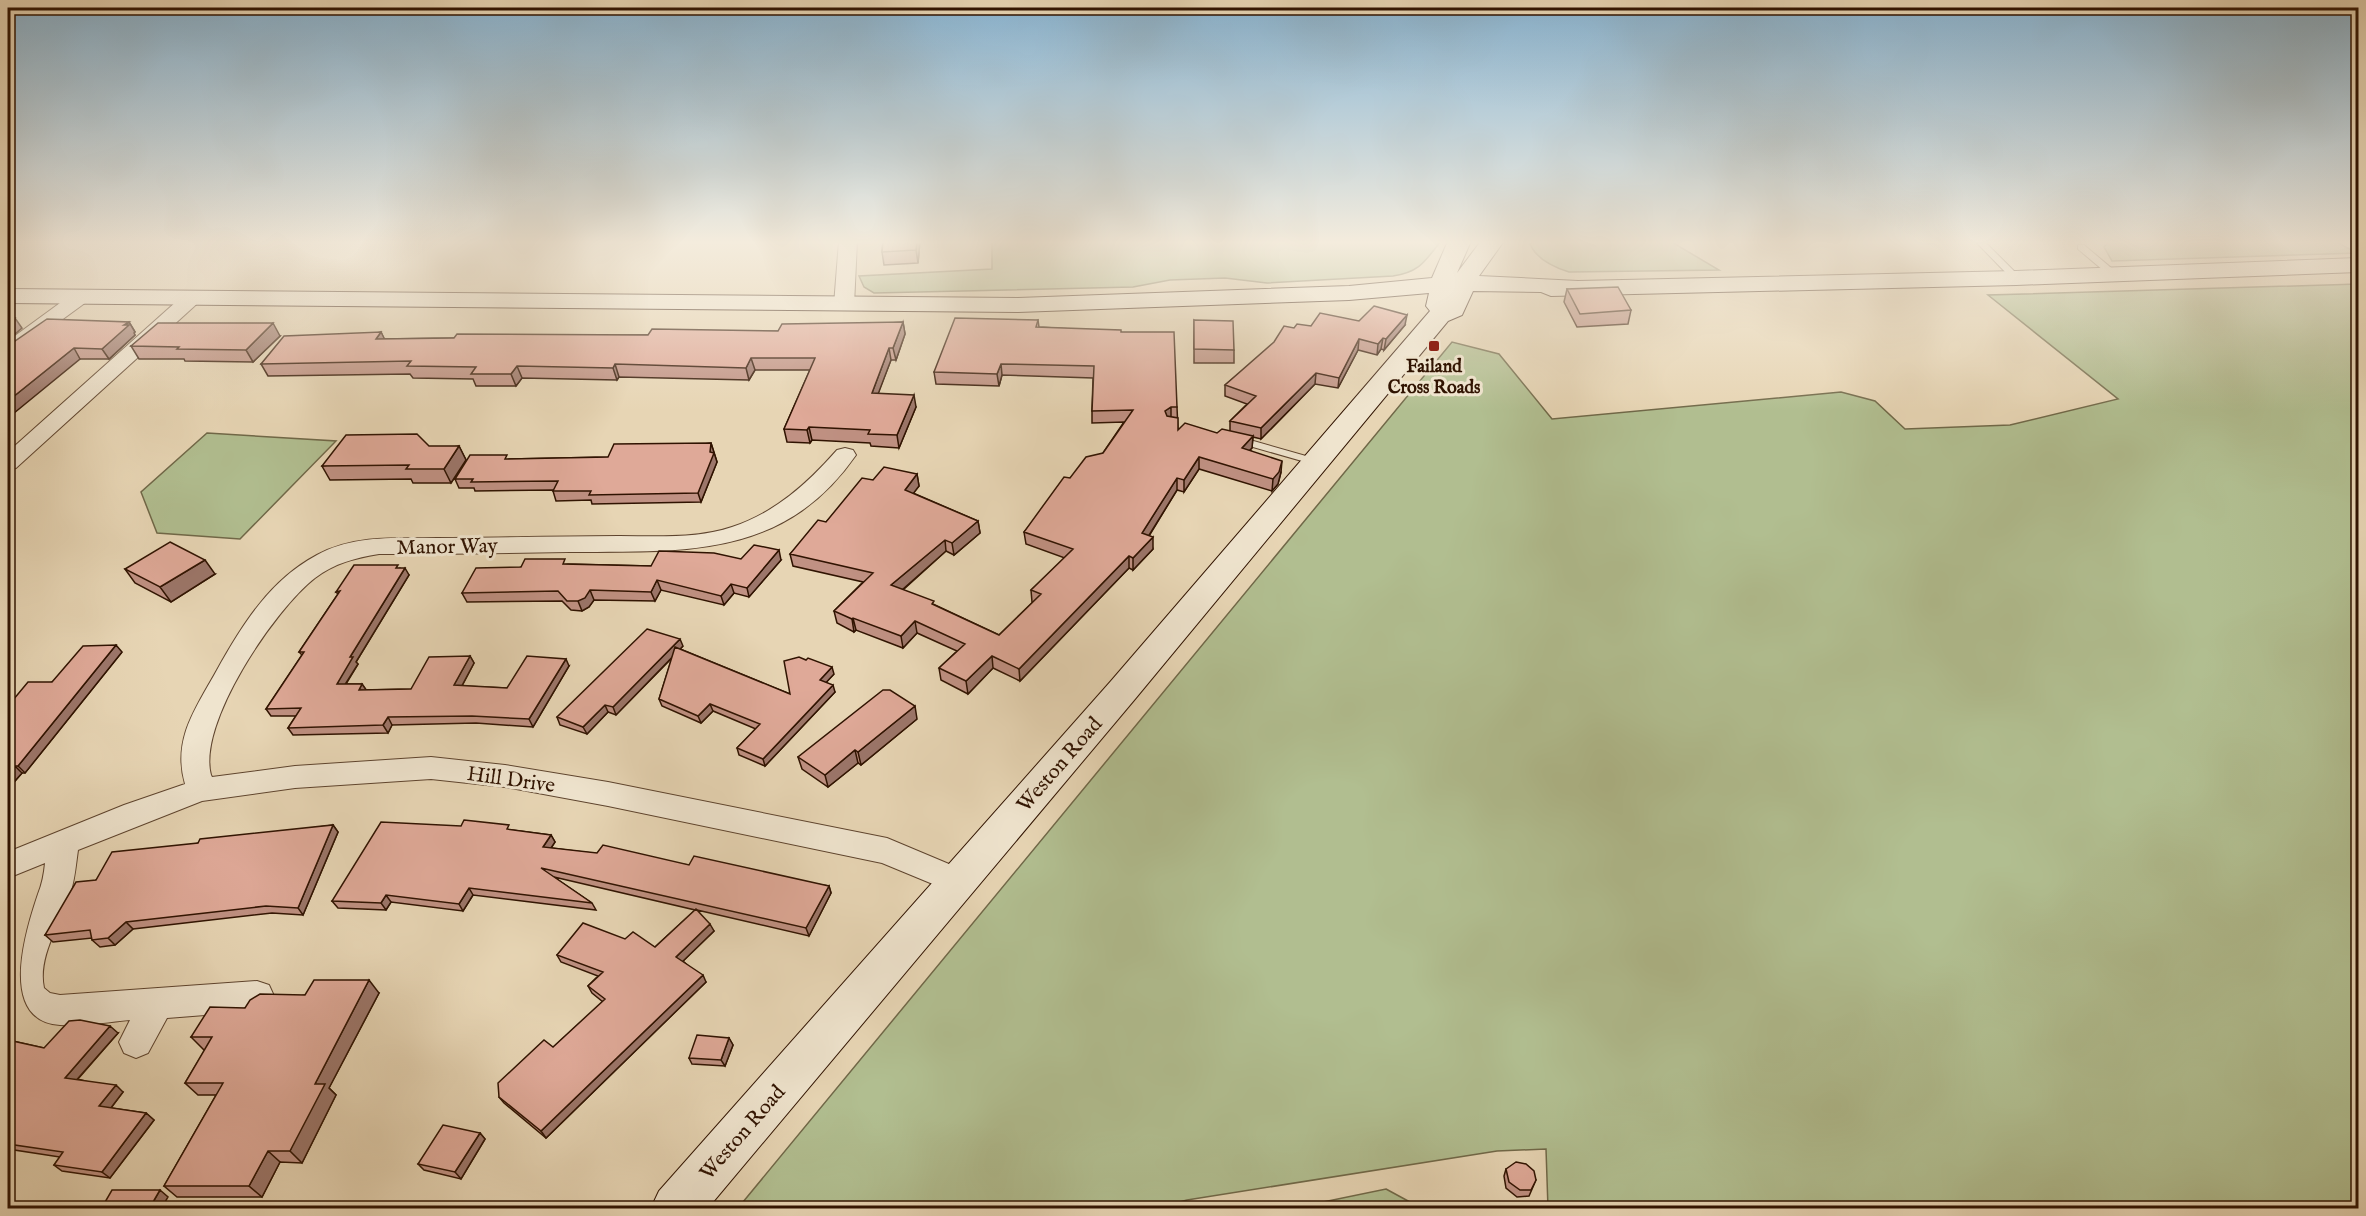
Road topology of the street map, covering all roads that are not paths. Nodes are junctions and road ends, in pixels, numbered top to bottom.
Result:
1 (80, 298) edge
2 (192, 298) edge
3 (254, 298) edge
4 (844, 298) edge
5 (1228, 298) edge
6 (1446, 298) edge
7 (844, 305) junction
8 (8, 350) edge
9 (1224, 436) edge
10 (845, 455) dead end
11 (1316, 462) junction
12 (8, 463) edge
13 (201, 790) junction
14 (63, 842) junction
15 (8, 865) edge
16 (957, 881) junction
17 (257, 996) edge
18 (157, 1003) junction
19 (136, 1042) dead end
20 (676, 1209) edge

1 - 8 street
2 - 12 street
3 - 7 main road
4 - 7 street
5 - 7 main road
6 - 11 main road, Weston Road
9 - 11 lane
10 - 13 street, Manor Way
11 - 16 main road, Weston Road
13 - 14 street, Hill Drive
13 - 16 street, Hill Drive
14 - 15 street, Hill Drive
14 - 18 street
16 - 20 main road, Weston Road
17 - 18 street
18 - 19 street

